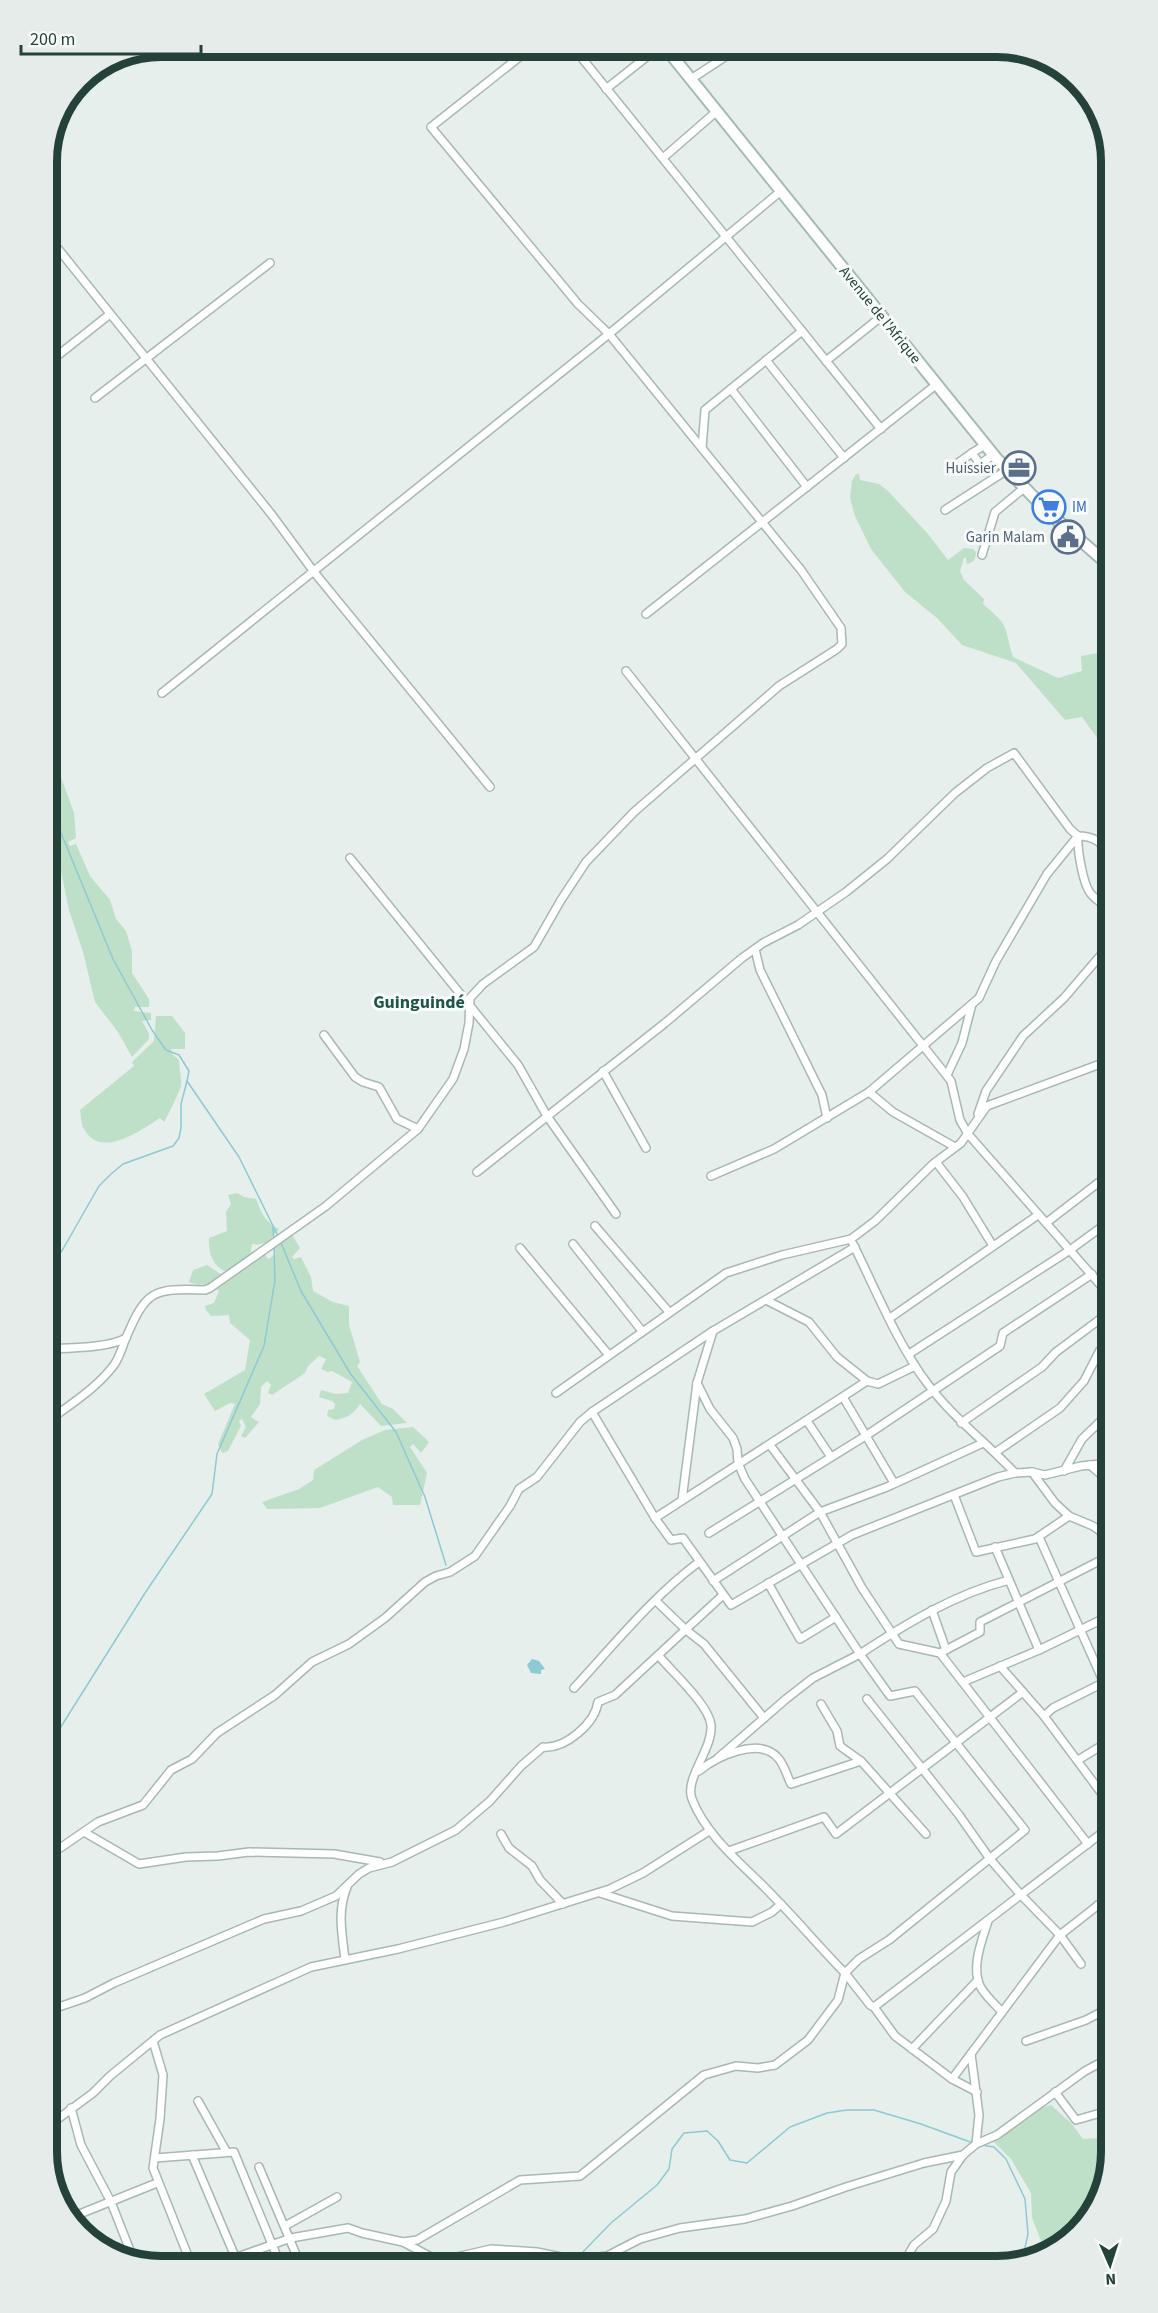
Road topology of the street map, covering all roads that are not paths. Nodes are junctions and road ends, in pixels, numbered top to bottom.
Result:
1 (519, 57) edge
2 (581, 57) edge
3 (646, 57) edge
4 (673, 57) edge
5 (725, 57) edge
6 (691, 79) junction
7 (606, 89) junction
8 (717, 111) junction
9 (663, 158) junction
10 (781, 191) junction
11 (726, 236) junction
12 (57, 248) edge
13 (270, 263) dead end
14 (110, 314) junction
15 (882, 316) junction
16 (802, 330) junction
17 (609, 334) junction
18 (57, 356) edge
19 (147, 359) junction
20 (765, 360) junction
21 (826, 361) junction
22 (936, 384) junction
23 (731, 389) junction
24 (95, 398) dead end
25 (881, 429) junction
26 (985, 445) junction
27 (702, 448) junction
28 (972, 453) junction
29 (993, 455) junction
30 (844, 458) junction
31 (955, 465) dead end
32 (1007, 470) junction
33 (807, 487) junction
34 (1024, 488) junction
35 (945, 510) dead end
36 (763, 522) junction
37 (982, 555) dead end
38 (1101, 558) edge
39 (314, 572) junction
40 (646, 614) dead end
41 (626, 671) dead end
42 (162, 693) dead end
43 (696, 757) junction
44 (490, 787) dead end
45 (1078, 836) junction
46 (1101, 844) edge
47 (350, 858) dead end
48 (1101, 903) edge
49 (817, 912) junction
50 (755, 949) junction
51 (1101, 956) edge
52 (972, 1004) junction
53 (470, 1007) junction
54 (324, 1035) dead end
55 (923, 1047) junction
56 (1101, 1063) edge
57 (603, 1071) junction
58 (947, 1075) junction
59 (869, 1092) junction
60 (547, 1116) junction
61 (827, 1118) junction
62 (974, 1122) junction
63 (418, 1129) junction
64 (968, 1134) junction
65 (955, 1147) junction
66 (646, 1148) dead end
67 (936, 1162) junction
68 (477, 1172) dead end
69 (711, 1176) dead end
70 (1101, 1181) edge
71 (616, 1214) dead end
72 (1038, 1215) junction
73 (1046, 1223) junction
74 (595, 1226) dead end
75 (1101, 1228) edge
76 (851, 1239) junction
77 (573, 1244) dead end
78 (993, 1246) junction
79 (855, 1247) junction
80 (520, 1248) dead end
81 (1070, 1250) junction
82 (1092, 1274) junction
83 (1101, 1284) edge
84 (766, 1300) junction
85 (669, 1312) junction
86 (890, 1318) junction
87 (1101, 1319) edge
88 (642, 1331) junction
89 (713, 1331) junction
90 (126, 1338) junction
91 (57, 1348) edge
92 (1101, 1349) edge
93 (608, 1354) junction
94 (909, 1354) junction
95 (915, 1366) junction
96 (867, 1381) junction
97 (697, 1383) junction
98 (933, 1390) junction
99 (556, 1393) dead end
100 (843, 1397) junction
101 (592, 1412) junction
102 (57, 1414) edge
103 (807, 1421) junction
104 (1101, 1421) edge
105 (961, 1423) junction
106 (867, 1435) junction
107 (983, 1443) junction
108 (770, 1445) junction
109 (996, 1452) junction
110 (831, 1457) junction
111 (738, 1463) junction
112 (1101, 1464) edge
113 (1090, 1465) junction
114 (1064, 1470) junction
115 (1032, 1472) junction
116 (1015, 1473) junction
117 (1101, 1474) edge
118 (796, 1479) junction
119 (894, 1483) junction
120 (954, 1495) junction
121 (682, 1500) junction
122 (760, 1502) junction
123 (820, 1512) junction
124 (1069, 1516) junction
125 (655, 1518) junction
126 (1101, 1531) edge
127 (709, 1533) dead end
128 (783, 1537) junction
129 (1039, 1537) junction
130 (837, 1544) junction
131 (995, 1547) junction
132 (1101, 1560) edge
133 (699, 1562) junction
134 (801, 1565) junction
135 (1009, 1580) junction
136 (713, 1581) junction
137 (1058, 1582) junction
138 (768, 1583) junction
139 (723, 1595) junction
140 (656, 1601) junction
141 (1019, 1602) junction
142 (932, 1610) junction
143 (836, 1617) junction
144 (1101, 1620) edge
145 (686, 1630) junction
146 (1080, 1630) junction
147 (892, 1633) junction
148 (1039, 1650) junction
149 (943, 1651) junction
150 (861, 1654) junction
151 (659, 1656) junction
152 (1000, 1666) junction
153 (1101, 1668) edge
154 (963, 1682) junction
155 (1101, 1684) edge
156 (574, 1688) dead end
157 (1023, 1692) junction
158 (867, 1699) dead end
159 (821, 1704) dead end
160 (1044, 1716) junction
161 (990, 1717) junction
162 (764, 1718) junction
163 (955, 1744) junction
164 (1101, 1746) edge
165 (718, 1758) junction
166 (1078, 1760) junction
167 (861, 1761) junction
168 (922, 1769) junction
169 (694, 1775) junction
170 (1101, 1791) edge
171 (891, 1793) junction
172 (710, 1831) junction
173 (84, 1832) junction
174 (501, 1834) dead end
175 (926, 1834) dead end
176 (1101, 1834) edge
177 (1088, 1844) junction
178 (57, 1850) edge
179 (729, 1851) junction
180 (990, 1859) junction
181 (392, 1862) junction
182 (347, 1884) junction
183 (598, 1893) junction
184 (1021, 1895) junction
185 (1101, 1903) edge
186 (563, 1904) junction
187 (781, 1904) junction
188 (1098, 1905) junction
189 (1101, 1909) edge
190 (988, 1921) junction
191 (1060, 1935) junction
192 (345, 1959) junction
193 (1081, 1964) dead end
194 (845, 1973) junction
195 (978, 1980) junction
196 (57, 2007) edge
197 (874, 2007) junction
198 (1002, 2012) junction
199 (1101, 2012) edge
200 (153, 2041) junction
201 (1026, 2041) dead end
202 (912, 2049) junction
203 (971, 2054) junction
204 (1101, 2063) edge
205 (952, 2079) junction
206 (977, 2092) junction
207 (1055, 2092) junction
208 (198, 2100) dead end
209 (71, 2108) junction
210 (1101, 2113) edge
211 (57, 2119) edge
212 (975, 2144) junction
213 (226, 2151) junction
214 (192, 2155) junction
215 (963, 2156) junction
216 (155, 2158) junction
217 (260, 2167) dead end
218 (157, 2184) junction
219 (337, 2197) dead end
220 (111, 2202) junction
221 (79, 2214) edge
222 (285, 2226) junction
223 (291, 2238) junction
224 (403, 2242) junction
225 (272, 2244) junction
226 (130, 2251) edge
227 (188, 2256) edge
228 (237, 2256) edge
229 (240, 2256) edge
230 (277, 2256) edge
231 (297, 2256) edge
232 (428, 2256) edge
233 (461, 2256) edge
234 (556, 2256) edge
235 (607, 2256) edge
236 (908, 2256) edge

1 - 17 street
2 - 7 street
3 - 7 street
4 - 6 main road, Avenue de l'Afrique
5 - 6 street
6 - 8 main road, Avenue de l'Afrique
7 - 9 street
8 - 9 street
8 - 10 main road, Avenue de l'Afrique
9 - 11 street
10 - 11 street
10 - 15 main road, Avenue de l'Afrique
11 - 16 street
11 - 17 street
12 - 14 street
13 - 19 street
14 - 18 street
14 - 19 street
15 - 21 street
15 - 22 main road, Avenue de l'Afrique
16 - 20 street
16 - 21 street
17 - 27 street
17 - 39 street
19 - 24 street
19 - 39 street
20 - 23 street
20 - 30 street
21 - 25 street
22 - 25 street
22 - 26 main road, Avenue de l'Afrique
23 - 27 street
23 - 33 street
25 - 30 street
26 - 28 street
26 - 29 main road, Avenue de l'Afrique
27 - 36 street
28 - 29 street
28 - 31 street
29 - 32 main road, Avenue de l'Afrique
30 - 33 street
32 - 34 main road, Avenue de l'Afrique
32 - 35 street
33 - 36 street
34 - 37 street
34 - 38 main road, Avenue de l'Afrique
36 - 40 street
36 - 43 street
39 - 42 street
39 - 44 street
41 - 43 street
43 - 49 street
43 - 53 street
45 - 46 street
45 - 48 street
45 - 49 street
45 - 52 street
47 - 53 street
49 - 50 street
49 - 55 street
50 - 57 street
50 - 61 street
51 - 62 street
52 - 55 street
52 - 58 street
53 - 60 street
53 - 63 street
54 - 63 street
55 - 58 street
55 - 59 street
56 - 62 street
57 - 60 street
57 - 66 street
58 - 64 street
59 - 61 street
59 - 65 street
60 - 68 street
60 - 71 street
61 - 69 street
62 - 64 street
63 - 90 street
64 - 65 street
64 - 72 street
65 - 67 street
67 - 76 street
67 - 78 street
70 - 73 street
72 - 73 street
72 - 78 street
73 - 81 street
74 - 85 street
75 - 81 street
76 - 79 street
76 - 85 street
77 - 88 street
78 - 86 street
79 - 84 street
79 - 86 street
80 - 93 street
81 - 82 street
81 - 94 street
82 - 83 street
82 - 98 street
84 - 89 street
84 - 96 street
85 - 88 street
86 - 94 street
87 - 105 street
88 - 93 street
89 - 97 street
89 - 101 street
90 - 91 street
90 - 102 street
92 - 109 street
93 - 99 street
94 - 95 street
95 - 96 street
95 - 98 street
96 - 100 street
97 - 111 street
97 - 121 street
98 - 105 street
98 - 106 street
100 - 103 street
100 - 106 street
101 - 125 street
101 - 173 street
103 - 108 street
103 - 110 street
104 - 114 street
105 - 107 street
106 - 110 street
106 - 119 street
107 - 109 street
107 - 119 street
108 - 111 street
108 - 118 street
109 - 116 street
110 - 118 street
111 - 121 street
111 - 122 street
112 - 113 street
113 - 114 street
113 - 117 street
114 - 115 street
115 - 116 street
115 - 124 street
116 - 120 street
118 - 122 street
118 - 123 street
119 - 123 street
120 - 130 street
120 - 131 street
121 - 125 street
122 - 127 street
122 - 128 street
123 - 128 street
123 - 130 street
124 - 126 street
124 - 129 street
125 - 133 street
128 - 134 street
128 - 136 street
129 - 131 street
129 - 137 street
130 - 134 street
130 - 147 street
131 - 135 street
132 - 137 street
133 - 136 street
133 - 140 street
134 - 138 street
134 - 143 street
135 - 141 street
135 - 142 street
136 - 139 street
137 - 141 street
137 - 146 street
138 - 139 street
138 - 143 street
139 - 145 street
140 - 145 street
140 - 156 street
141 - 148 street
141 - 149 street
142 - 147 street
142 - 149 street
143 - 150 street
144 - 146 street
145 - 151 street
145 - 162 street
146 - 148 street
146 - 153 street
147 - 149 street
147 - 150 street
148 - 152 street
149 - 154 street
150 - 162 street
150 - 163 street
151 - 169 street
151 - 181 street
152 - 154 street
152 - 157 street
154 - 161 street
155 - 160 street
157 - 160 street
157 - 161 street
158 - 168 street
159 - 167 street
160 - 166 street
161 - 163 street
161 - 177 street
162 - 165 street
163 - 168 street
163 - 180 street
164 - 166 street
165 - 167 street
165 - 169 street
166 - 170 street
167 - 171 street
168 - 171 street
168 - 180 street
169 - 172 street
171 - 175 street
171 - 179 street
172 - 179 street
172 - 183 street
173 - 178 street
173 - 181 street
174 - 186 street
176 - 177 street
177 - 184 street
179 - 187 street
180 - 184 street
180 - 194 street
181 - 182 street
182 - 192 street
182 - 196 street
183 - 186 street
183 - 187 street
184 - 190 street
184 - 191 street
185 - 188 street
186 - 192 street
187 - 194 street
188 - 189 street
188 - 191 street
190 - 195 street
190 - 197 street
191 - 193 street
191 - 198 street
192 - 200 street
194 - 197 street
194 - 224 street
195 - 198 street
195 - 202 street
197 - 202 street
198 - 203 street
199 - 201 street
200 - 209 street
200 - 216 street
202 - 205 street
203 - 205 street
203 - 206 street
204 - 207 street
205 - 206 street
206 - 212 street
207 - 210 street
207 - 212 street
208 - 213 street
209 - 211 street
209 - 220 street
212 - 215 street
213 - 214 street
213 - 225 street
214 - 216 street
214 - 228 street
215 - 235 street
215 - 236 street
216 - 218 street
217 - 222 street
218 - 220 street
218 - 227 street
219 - 222 street
220 - 221 street
220 - 226 street
222 - 223 street
223 - 224 street
223 - 225 street
223 - 231 street
224 - 232 street
225 - 229 street
225 - 230 street
233 - 234 street

